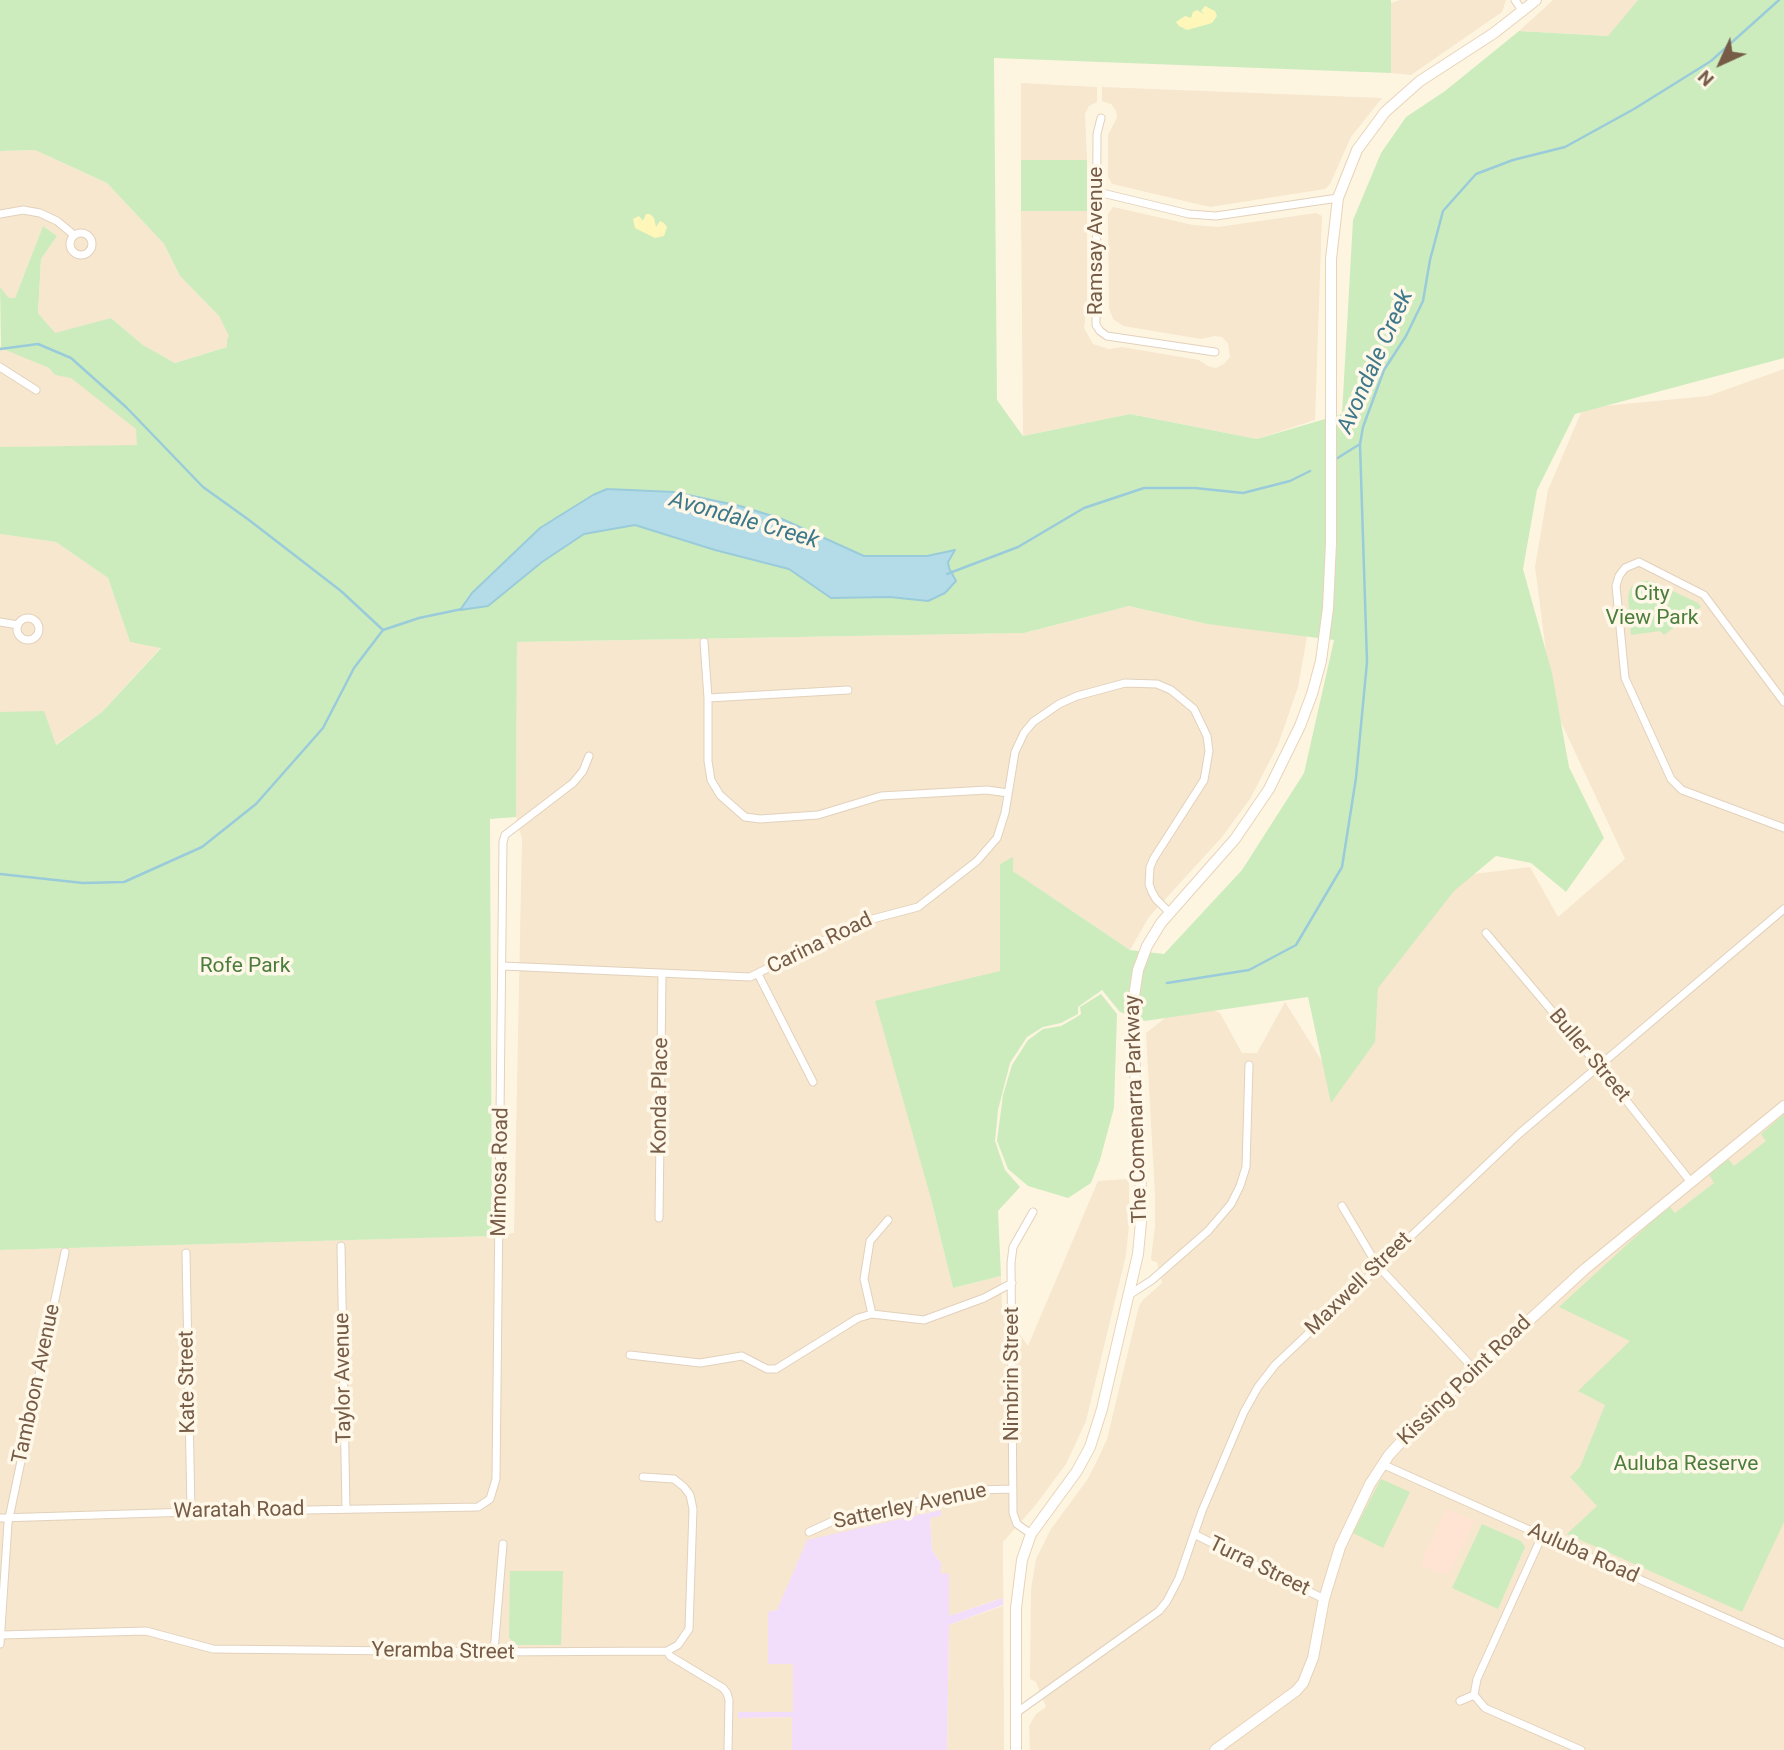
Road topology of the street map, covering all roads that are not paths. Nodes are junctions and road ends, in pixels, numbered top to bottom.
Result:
1 (1515, 0) edge
2 (1536, 0) edge
3 (1523, 12) junction
4 (1101, 118) dead end
5 (1098, 192) junction
6 (1338, 198) junction
7 (0, 214) edge
8 (74, 235) dead end
9 (1215, 352) dead end
10 (0, 367) edge
11 (36, 390) dead end
12 (0, 622) edge
13 (18, 625) dead end
14 (704, 642) dead end
15 (848, 690) dead end
16 (708, 698) junction
17 (1784, 702) edge
18 (589, 756) dead end
19 (1008, 793) junction
20 (1784, 828) edge
21 (1784, 909) edge
22 (1170, 913) junction
23 (1486, 933) dead end
24 (503, 966) junction
25 (662, 974) junction
26 (758, 974) junction
27 (1249, 1065) dead end
28 (1597, 1066) junction
29 (813, 1082) dead end
30 (1784, 1106) edge
31 (1690, 1181) junction
32 (1342, 1206) dead end
33 (1033, 1212) dead end
34 (659, 1217) dead end
35 (888, 1220) dead end
36 (341, 1246) dead end
37 (65, 1252) dead end
38 (186, 1253) dead end
39 (1377, 1265) junction
40 (1012, 1283) junction
41 (1129, 1295) junction
42 (872, 1314) junction
43 (630, 1354) dead end
44 (1474, 1369) junction
45 (1382, 1464) junction
46 (643, 1477) dead end
47 (1013, 1489) junction
48 (478, 1507) joint
49 (346, 1509) junction
50 (191, 1511) junction
51 (9, 1517) junction
52 (0, 1518) edge
53 (808, 1532) dead end
54 (1031, 1534) junction
55 (1194, 1534) junction
56 (1542, 1536) junction
57 (503, 1544) dead end
58 (1324, 1599) junction
59 (1, 1635) edge
60 (0, 1644) edge
61 (1784, 1644) edge
62 (667, 1651) junction
63 (494, 1652) junction
64 (1474, 1695) junction
65 (1460, 1701) dead end
66 (1016, 1714) junction
67 (728, 1750) edge
68 (1016, 1750) edge
69 (1215, 1750) edge
70 (1581, 1750) edge

1 - 3 street
2 - 3 main road, The Comenarra Parkway
3 - 6 main road, The Comenarra Parkway
4 - 5 street, Ramsay Avenue
5 - 6 street
5 - 9 street, Ramsay Avenue
6 - 22 main road, The Comenarra Parkway
7 - 8 street
10 - 11 street
12 - 13 street
14 - 16 street
15 - 16 street
16 - 19 street
17 - 20 street
18 - 24 street, Mimosa Road
19 - 22 street
19 - 26 street, Carina Road
21 - 28 street, Maxwell Street
22 - 41 main road, The Comenarra Parkway
23 - 28 street, Buller Street
24 - 25 street, Carina Road
24 - 48 street, Mimosa Road
25 - 26 street, Carina Road
25 - 34 street, Konda Place
26 - 29 street
27 - 41 street
28 - 31 street, Buller Street
28 - 39 street, Maxwell Street
30 - 31 main road, Kissing Point Road
31 - 44 main road, Kissing Point Road
32 - 39 street
33 - 40 street, Nimbrin Street
35 - 42 street
36 - 49 street, Taylor Avenue
37 - 51 street, Tamboon Avenue
38 - 50 street, Kate Street
39 - 44 street
39 - 55 street, Maxwell Street
40 - 42 street
40 - 47 street, Nimbrin Street
41 - 54 main road, The Comenarra Parkway
42 - 43 street
44 - 45 main road, Kissing Point Road
45 - 56 street, Auluba Road
45 - 58 main road, Kissing Point Road
46 - 62 street
47 - 53 street, Satterley Avenue
47 - 54 street, Nimbrin Street
48 - 49 street, Waratah Road
49 - 50 street, Waratah Road
50 - 51 street, Waratah Road
51 - 52 street, Waratah Road
51 - 59 street, Tamboon Avenue
54 - 66 main road, The Comenarra Parkway
55 - 58 street, Turra Street
55 - 66 street, Maxwell Street
56 - 61 street, Auluba Road
56 - 64 street
57 - 63 street
58 - 69 main road, Kissing Point Road
59 - 60 street, Tamboon Avenue
59 - 63 street, Yeramba Street
62 - 63 street, Yeramba Street
62 - 67 street
64 - 65 street
64 - 70 street
66 - 68 main road, The Comenarra Parkway

